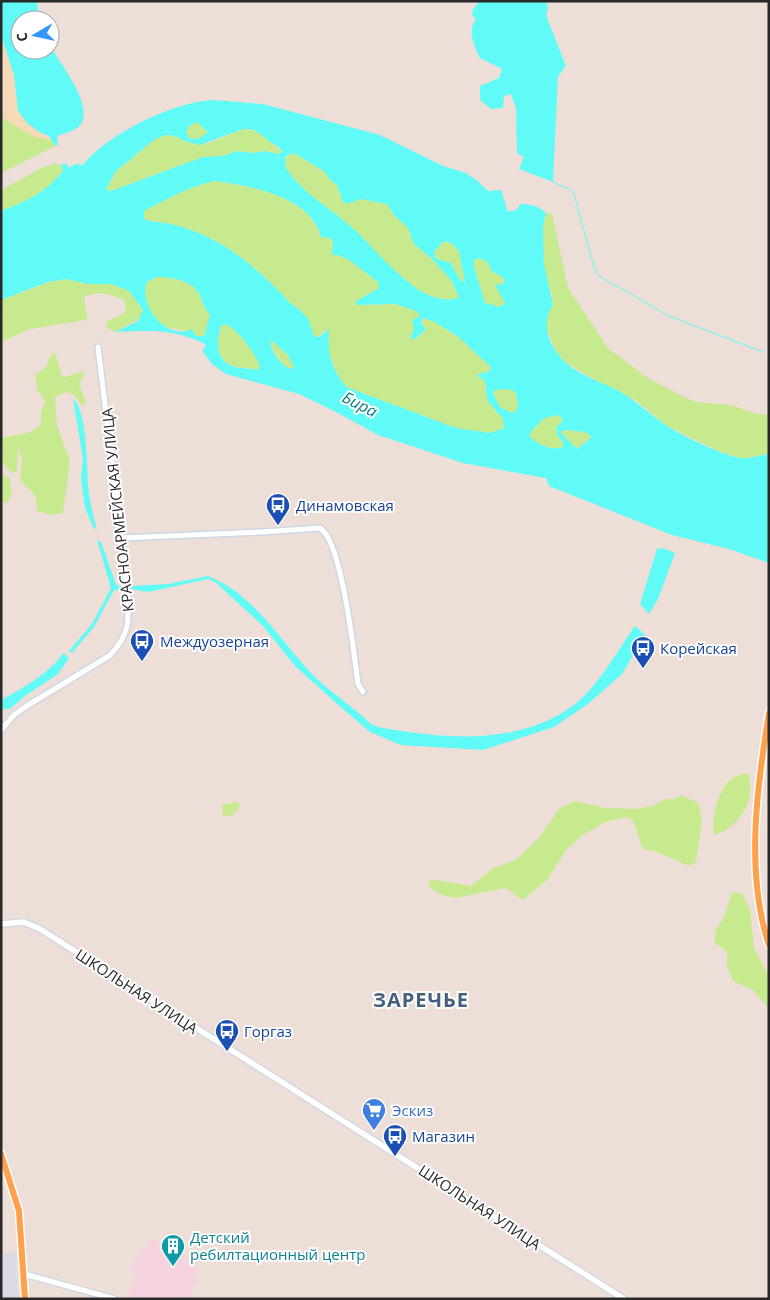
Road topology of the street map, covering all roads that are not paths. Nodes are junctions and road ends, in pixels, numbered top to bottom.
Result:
1 (98, 347) dead end
2 (121, 538) junction
3 (363, 692) dead end
4 (769, 713) edge
5 (1, 730) edge
6 (1, 924) edge
7 (769, 945) edge
8 (1, 1154) edge
9 (24, 1274) junction
10 (25, 1299) edge
11 (115, 1299) edge
12 (624, 1299) edge

1 - 2 street, КРАСНОАРМЕЙСКАЯ УЛИЦА
2 - 3 street
2 - 5 street, КРАСНОАРМЕЙСКАЯ УЛИЦА
4 - 7 main road
6 - 12 main road, ШКОЛЬНАЯ УЛИЦА
8 - 9 main road
9 - 10 main road
9 - 11 street

